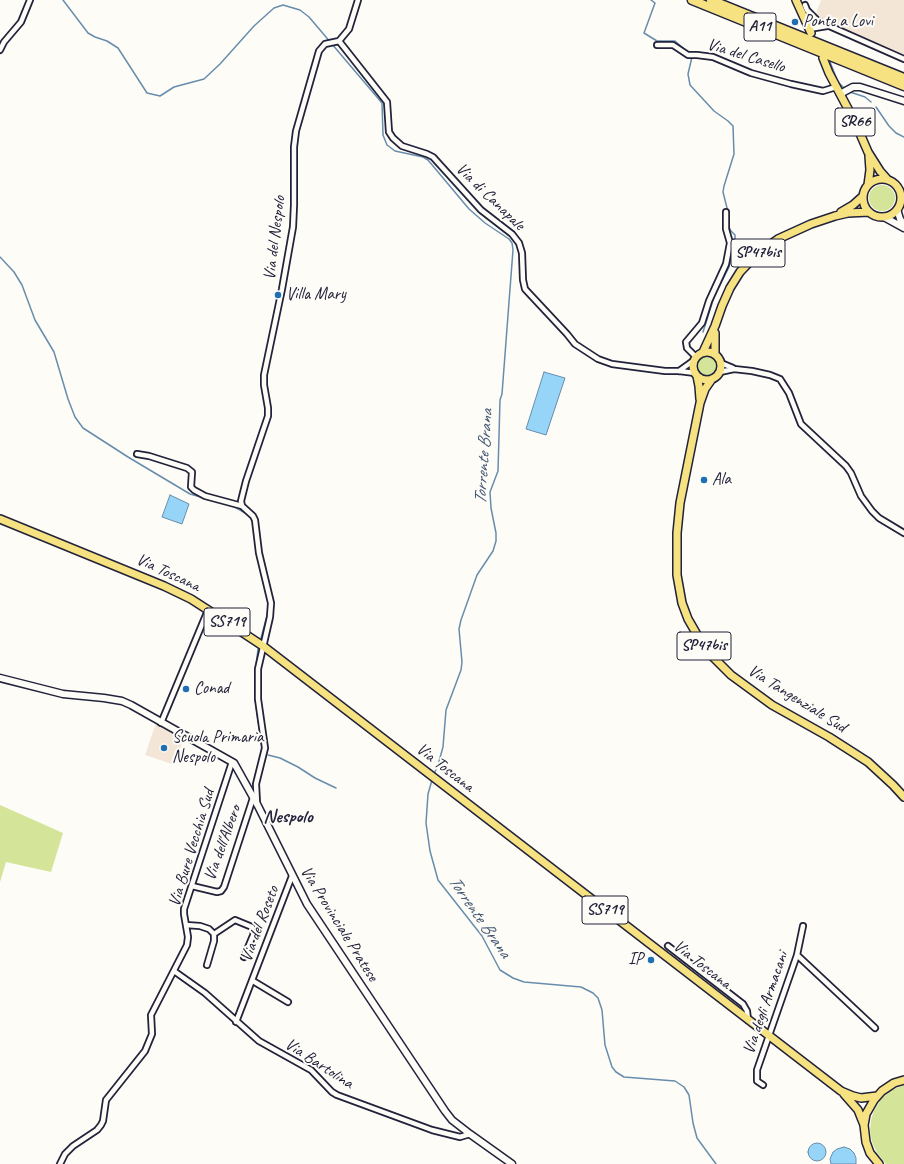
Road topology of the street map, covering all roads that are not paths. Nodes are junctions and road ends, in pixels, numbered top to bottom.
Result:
1 (30, 0) edge
2 (358, 0) edge
3 (692, 0) edge
4 (711, 0) edge
5 (802, 2) edge
6 (803, 16) junction
7 (818, 21) junction
8 (830, 26) junction
9 (810, 31) joint
10 (337, 41) junction
11 (657, 45) dead end
12 (0, 50) edge
13 (823, 58) dead end
14 (904, 59) edge
15 (904, 78) edge
16 (904, 86) edge
17 (836, 87) junction
18 (840, 94) junction
19 (904, 102) edge
20 (868, 152) junction
21 (888, 180) junction
22 (868, 185) junction
23 (863, 196) junction
24 (898, 209) junction
25 (726, 212) dead end
26 (869, 212) junction
27 (835, 216) junction
28 (884, 217) junction
29 (904, 225) edge
30 (904, 228) edge
31 (715, 326) junction
32 (703, 352) junction
33 (715, 354) junction
34 (694, 359) junction
35 (721, 363) junction
36 (734, 369) junction
37 (679, 371) junction
38 (720, 372) junction
39 (696, 375) junction
40 (712, 379) junction
41 (700, 403) junction
42 (137, 454) dead end
43 (242, 506) junction
44 (0, 519) edge
45 (904, 533) edge
46 (208, 610) junction
47 (222, 619) junction
48 (203, 624) junction
49 (262, 646) junction
50 (0, 678) edge
51 (161, 723) junction
52 (232, 762) junction
53 (904, 797) edge
54 (253, 798) junction
55 (258, 806) junction
56 (292, 876) junction
57 (192, 886) junction
58 (186, 925) junction
59 (804, 926) dead end
60 (214, 934) junction
61 (668, 946) dead end
62 (797, 955) junction
63 (244, 957) dead end
64 (207, 965) dead end
65 (174, 971) junction
66 (253, 981) junction
67 (288, 1002) dead end
68 (748, 1020) junction
69 (236, 1022) junction
70 (874, 1028) dead end
71 (769, 1036) junction
72 (904, 1080) edge
73 (763, 1085) dead end
74 (841, 1091) junction
75 (877, 1096) junction
76 (864, 1125) junction
77 (470, 1134) junction
78 (502, 1161) edge
79 (60, 1164) edge
80 (512, 1164) edge
81 (878, 1164) edge

1 - 12 street
2 - 10 street
3 - 16 highway, A11
4 - 15 highway, A11
5 - 6 main road
5 - 7 street
6 - 7 street
6 - 9 main road
7 - 8 street
8 - 9 street
8 - 14 street
10 - 37 street, Via di Canapale
10 - 43 street, Via del Nespolo
11 - 17 street, Via del Casello
13 - 17 main road, SR66
17 - 18 main road, SR66
18 - 19 street
18 - 20 main road, SR66
20 - 21 main road, SR66
20 - 22 main road, SR66
21 - 22 main road
21 - 24 main road
22 - 23 main road
23 - 26 main road
23 - 27 main road, SP47bis
24 - 28 main road
24 - 29 street
25 - 34 street
26 - 27 main road, SP47bis
26 - 28 main road
27 - 31 main road, SP47bis
28 - 30 street
31 - 32 main road, SP47bis
31 - 33 main road, SP47bis
32 - 33 main road
32 - 34 main road, SP47bis
33 - 35 main road
34 - 37 street
34 - 39 main road, Via Tangenziale Sud / SP47bis
35 - 36 street
35 - 38 main road
36 - 38 street
36 - 45 street
37 - 39 street, Via di Canapale
38 - 40 main road, Via Tangenziale Sud / SP47bis
39 - 40 main road
39 - 41 main road, Via Tangenziale Sud / SP47bis
40 - 41 main road, Via Tangenziale Sud / SP47bis
41 - 53 main road, Via Tangenziale Sud / SP47bis
42 - 43 street
43 - 49 street
44 - 46 main road, Via Toscana / SS719
46 - 47 main road, Via Toscana / SS719
46 - 48 street
47 - 48 street
47 - 49 main road, Via Toscana / SS719
48 - 51 street
49 - 55 street
49 - 68 main road, Via Toscana / SS719
50 - 51 street, Via Provinciale Pratese
51 - 52 street, Via Provinciale Pratese
52 - 54 street, Via Provinciale Pratese
52 - 57 street, Via Bure Vecchia Sud
54 - 55 street, Via Provinciale Pratese
54 - 57 street, Via dell'Albero
55 - 56 street, Via Provinciale Pratese
56 - 66 street, Via del Roseto
56 - 77 street, Via Provinciale Pratese
57 - 58 street, Via Bure Vecchia Sud
58 - 60 street
58 - 65 street, Via Bure Vecchia Sud
59 - 62 street, Via degli Armacani
60 - 63 street
60 - 64 street
61 - 68 street
62 - 70 street
62 - 71 street, Via degli Armacani
65 - 69 street, Via Bartolina
65 - 79 street, Via Bure Vecchia Sud
66 - 67 street, Via del Roseto
66 - 69 street, Via del Roseto
68 - 71 main road, Via Toscana / SS719
69 - 77 street, Via Bartolina
71 - 73 street, Via degli Armacani
71 - 74 main road, Via Toscana / SS719
72 - 75 main road, SS719
74 - 75 main road, Via Toscana / SS719
74 - 76 main road, Via Toscana / SS719
75 - 76 main road, SS719
76 - 81 main road, SS719
77 - 78 street, Via Provinciale Pratese
78 - 80 street, Via Provinciale Pratese

